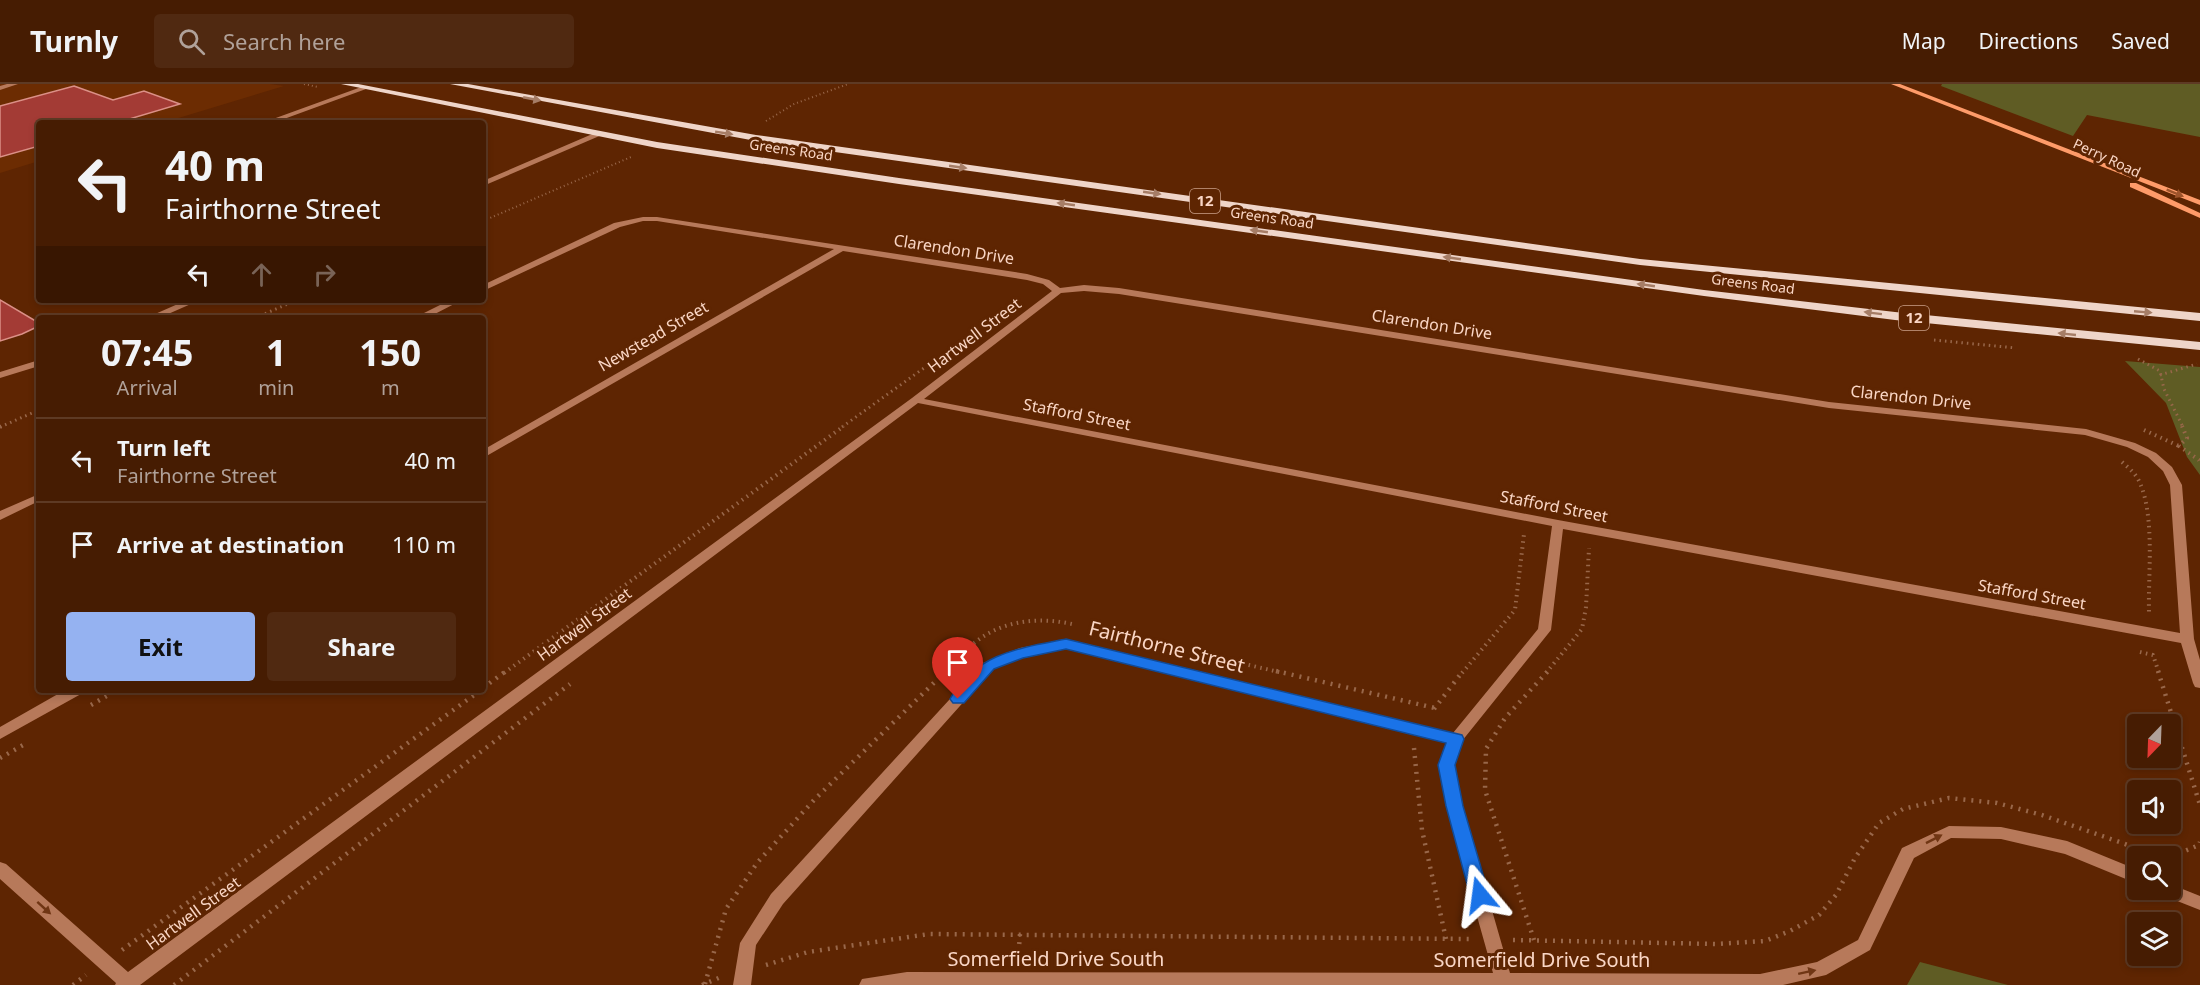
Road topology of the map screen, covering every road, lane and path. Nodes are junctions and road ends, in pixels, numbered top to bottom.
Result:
1 (15, 84) edge
2 (345, 84) edge
3 (454, 84) edge
4 (848, 84) edge
5 (1894, 84) edge
6 (0, 88) edge
7 (364, 88) junction
8 (275, 120) edge
9 (762, 124) dead end
10 (2003, 125) junction
11 (600, 134) junction
12 (632, 157) dead end
13 (920, 161) junction
14 (899, 181) junction
15 (486, 183) edge
16 (2200, 203) edge
17 (2200, 216) edge
18 (486, 220) edge
19 (842, 248) junction
20 (1762, 276) junction
21 (486, 287) edge
22 (1058, 291) junction
23 (1774, 301) junction
24 (188, 303) edge
25 (290, 303) edge
26 (451, 303) edge
27 (158, 315) edge
28 (262, 315) edge
29 (425, 315) edge
30 (2200, 316) edge
31 (2200, 346) edge
32 (2130, 356) dead end
33 (2200, 363) edge
34 (36, 364) edge
35 (928, 366) dead end
36 (0, 375) edge
37 (2160, 375) junction
38 (916, 400) junction
39 (36, 411) edge
40 (0, 427) edge
41 (486, 453) edge
42 (2113, 457) dead end
43 (2200, 464) edge
44 (36, 498) edge
45 (0, 516) edge
46 (1514, 530) dead end
47 (1557, 531) junction
48 (1600, 546) dead end
49 (2137, 610) dead end
50 (1083, 627) dead end
51 (1115, 634) dead end
52 (2187, 639) junction
53 (2130, 649) dead end
54 (2200, 682) edge
55 (486, 686) edge
56 (71, 693) edge
57 (476, 693) edge
58 (1435, 708) dead end
59 (0, 734) edge
60 (1456, 739) junction
61 (2200, 805) edge
62 (0, 869) edge
63 (2127, 873) edge
64 (2181, 895) edge
65 (2200, 903) edge
66 (150, 930) dead end
67 (1534, 940) dead end
68 (1504, 981) junction
69 (1062, 983) edge
70 (128, 984) edge
71 (705, 984) edge
72 (742, 985) edge
73 (868, 985) edge

1 - 6 street
2 - 7 main road, Greens Road / 12
3 -> 13 main road, Greens Road / 12
4 - 9 path
5 - 10 main road, Perry Road
7 - 8 street
7 - 11 main road, Greens Road / 12
10 -> 16 main road, Perry Road
10 - 17 main road, Perry Road
11 - 14 main road, Greens Road / 12
11 - 15 street
12 - 18 path
13 - 14 main road
13 -> 20 main road, Greens Road / 12
23 -> 14 main road, Greens Road / 12
19 - 21 street, Clarendon Drive
19 - 22 street, Clarendon Drive
19 - 41 street, Newstead Street
20 - 23 main road
20 -> 30 main road, Greens Road / 12
22 - 38 street, Hartwell Street
22 - 52 street, Clarendon Drive
31 -> 23 main road, Greens Road / 12
24 - 27 street
25 - 28 path
26 - 29 street
32 - 37 path
33 - 37 path
34 - 36 street
35 - 55 path
37 - 43 path
38 - 47 street, Stafford Street
38 - 70 street, Hartwell Street
39 - 40 path
42 - 49 path
44 - 45 street
46 - 47 path
47 - 52 street, Stafford Street
47 - 60 street
48 - 67 path
50 - 71 path
51 - 58 path
52 - 54 street, Clarendon Drive
53 - 61 path
56 - 59 street
57 - 66 path
60 - 68 street
60 - 72 street, Fairthorne Street
62 -> 70 street
68 -> 63 street, Somerfield Drive South
64 - 65 street
68 - 69 street, Somerfield Drive South
69 - 73 street, Somerfield Drive South

